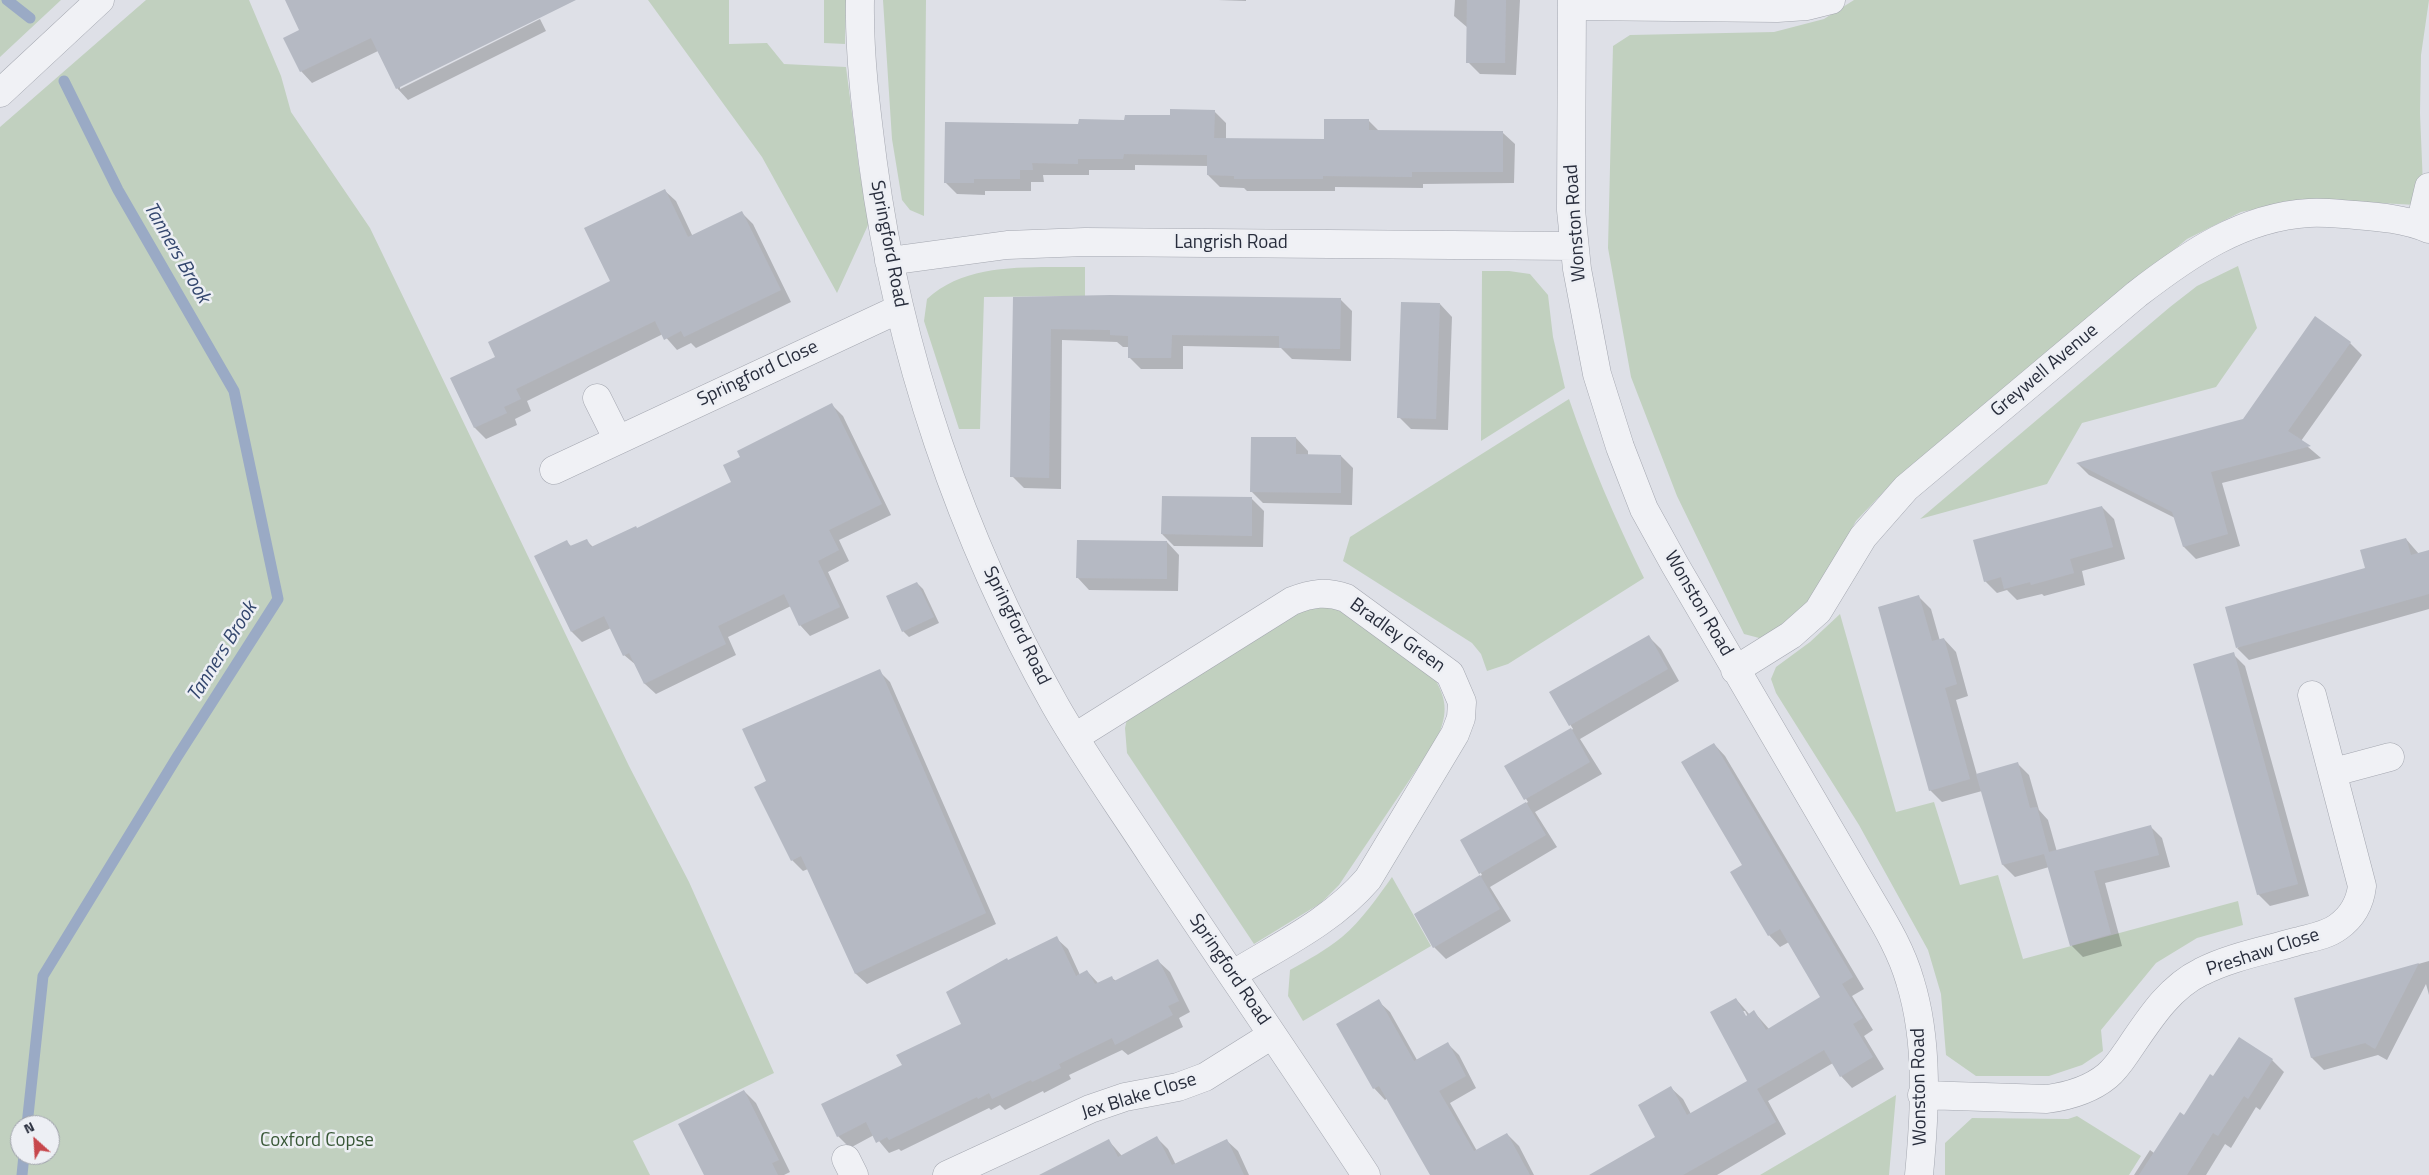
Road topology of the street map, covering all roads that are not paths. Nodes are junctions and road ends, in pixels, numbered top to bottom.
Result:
1 (100, 0) edge
2 (860, 0) edge
3 (1831, 0) edge
4 (1572, 3) edge
5 (0, 93) edge
6 (2429, 187) edge
7 (2424, 227) edge
8 (1574, 246) junction
9 (889, 262) junction
10 (899, 309) junction
11 (598, 398) dead end
12 (618, 440) junction
13 (554, 470) dead end
14 (1736, 670) junction
15 (2312, 695) dead end
16 (1075, 737) junction
17 (2390, 757) dead end
18 (2334, 772) junction
19 (1232, 975) junction
20 (1272, 1035) junction
21 (1922, 1095) junction
22 (947, 1175) edge
23 (1366, 1175) edge
24 (1919, 1175) edge

1 - 5 street
2 - 9 street, Springford Road
3 - 4 street
4 - 8 street, Wonston Road
6 - 7 street
7 - 14 street, Greywell Avenue
8 - 9 street, Langrish Road
8 - 14 street, Wonston Road
9 - 10 street, Springford Road
10 - 12 street, Springford Close
10 - 16 street, Springford Road
11 - 12 street
12 - 13 street, Springford Close
14 - 21 street, Wonston Road
15 - 18 street, Preshaw Close
16 - 19 street, Springford Road
16 - 19 street, Bradley Green
17 - 18 street
18 - 21 street, Preshaw Close
19 - 20 street, Springford Road
20 - 22 street, Jex Blake Close
20 - 23 street, Springford Road
21 - 24 street, Wonston Road

